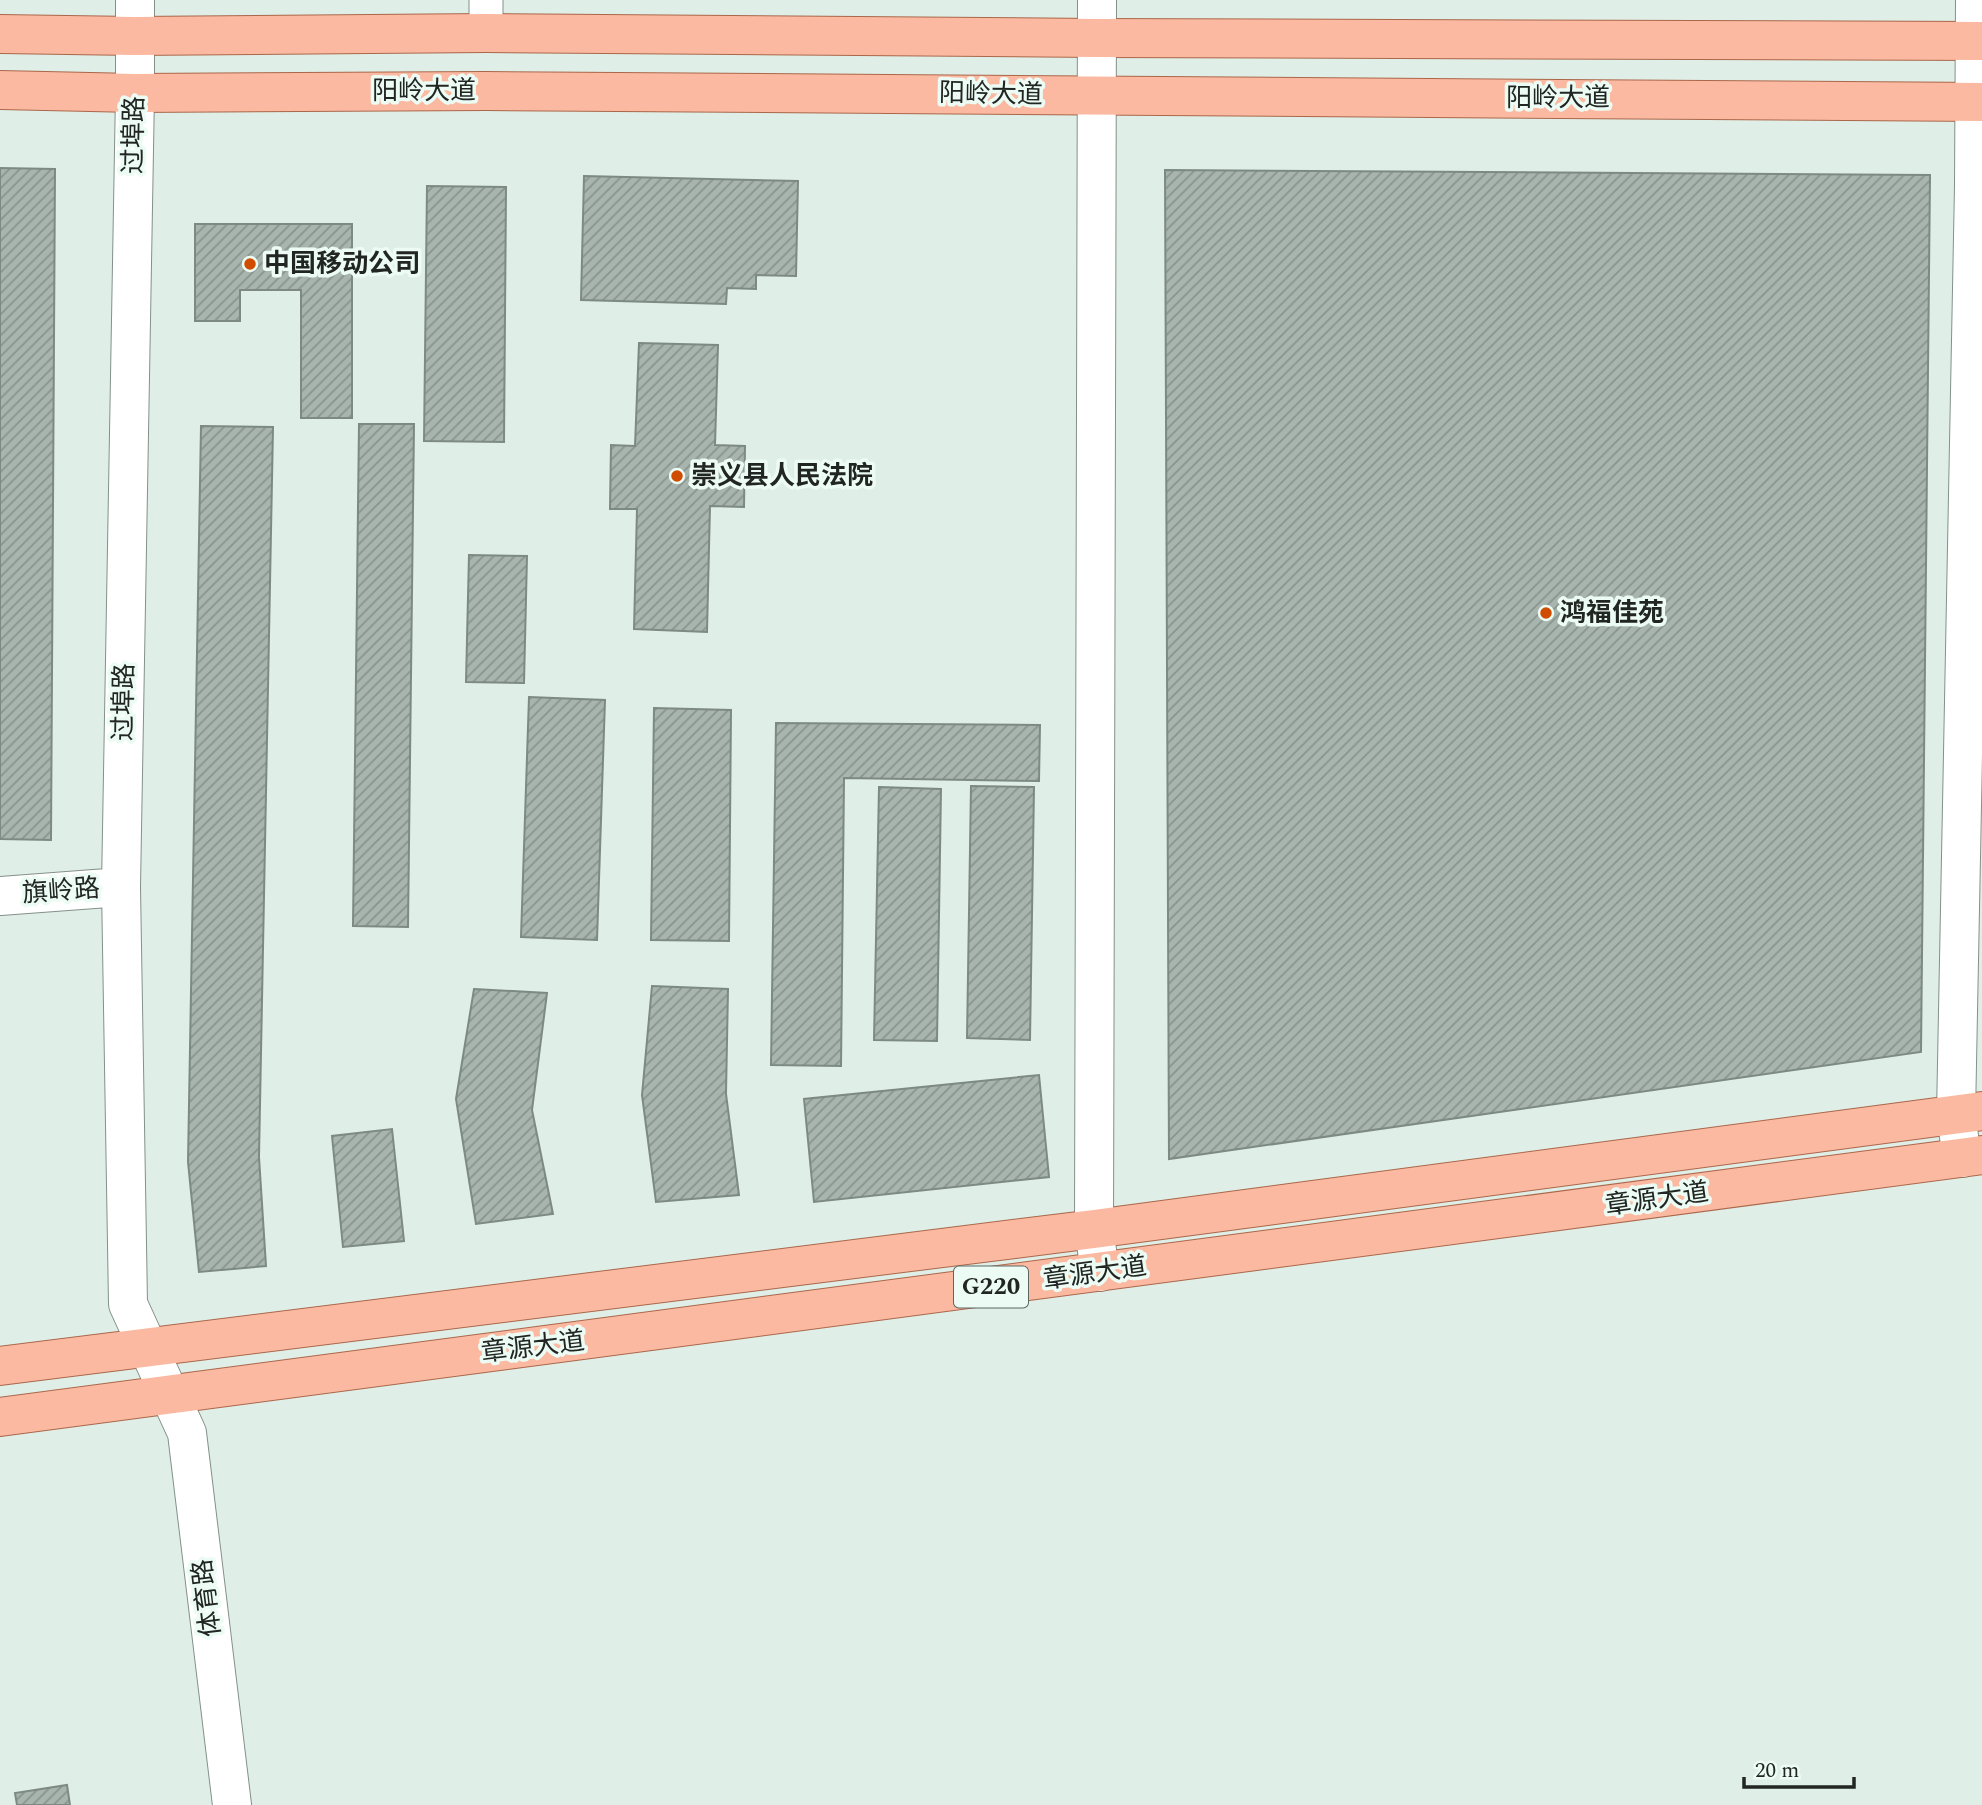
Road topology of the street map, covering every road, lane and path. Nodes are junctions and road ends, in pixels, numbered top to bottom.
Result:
1 (1097, 0) edge
2 (1975, 0) edge
3 (486, 16) edge
4 (135, 18) edge
5 (0, 34) edge
6 (1096, 38) junction
7 (1978, 41) edge
8 (0, 90) edge
9 (135, 93) junction
10 (1096, 95) junction
11 (1978, 102) edge
12 (121, 887) junction
13 (0, 896) edge
14 (1969, 1113) edge
15 (1972, 1157) edge
16 (1094, 1229) junction
17 (1100, 1272) junction
18 (149, 1347) junction
19 (0, 1366) edge
20 (171, 1394) junction
21 (0, 1417) edge
22 (232, 1805) edge

1 - 6 street
2 - 7 street
3 - 4 main road
3 - 6 main road
4 - 5 main road
4 - 9 street, 过埠路
6 - 7 main road
6 - 10 street
7 - 11 street
8 - 9 main road, 阳岭大道
9 - 10 main road, 阳岭大道
9 - 12 street, 过埠路
10 - 11 main road, 阳岭大道
10 - 16 street
11 - 14 street
12 - 13 street, 旗岭路
12 - 18 street, 过埠路
14 - 15 street
14 - 16 main road, 章源大道 / G220
15 - 17 main road, 章源大道 / G220
16 - 17 street
16 - 18 main road, 章源大道 / G220
17 - 20 main road, 章源大道 / G220
18 - 19 main road, 章源大道 / G220
18 - 20 street, 过埠路
20 - 21 main road, 章源大道 / G220
20 - 22 street, 体育路

